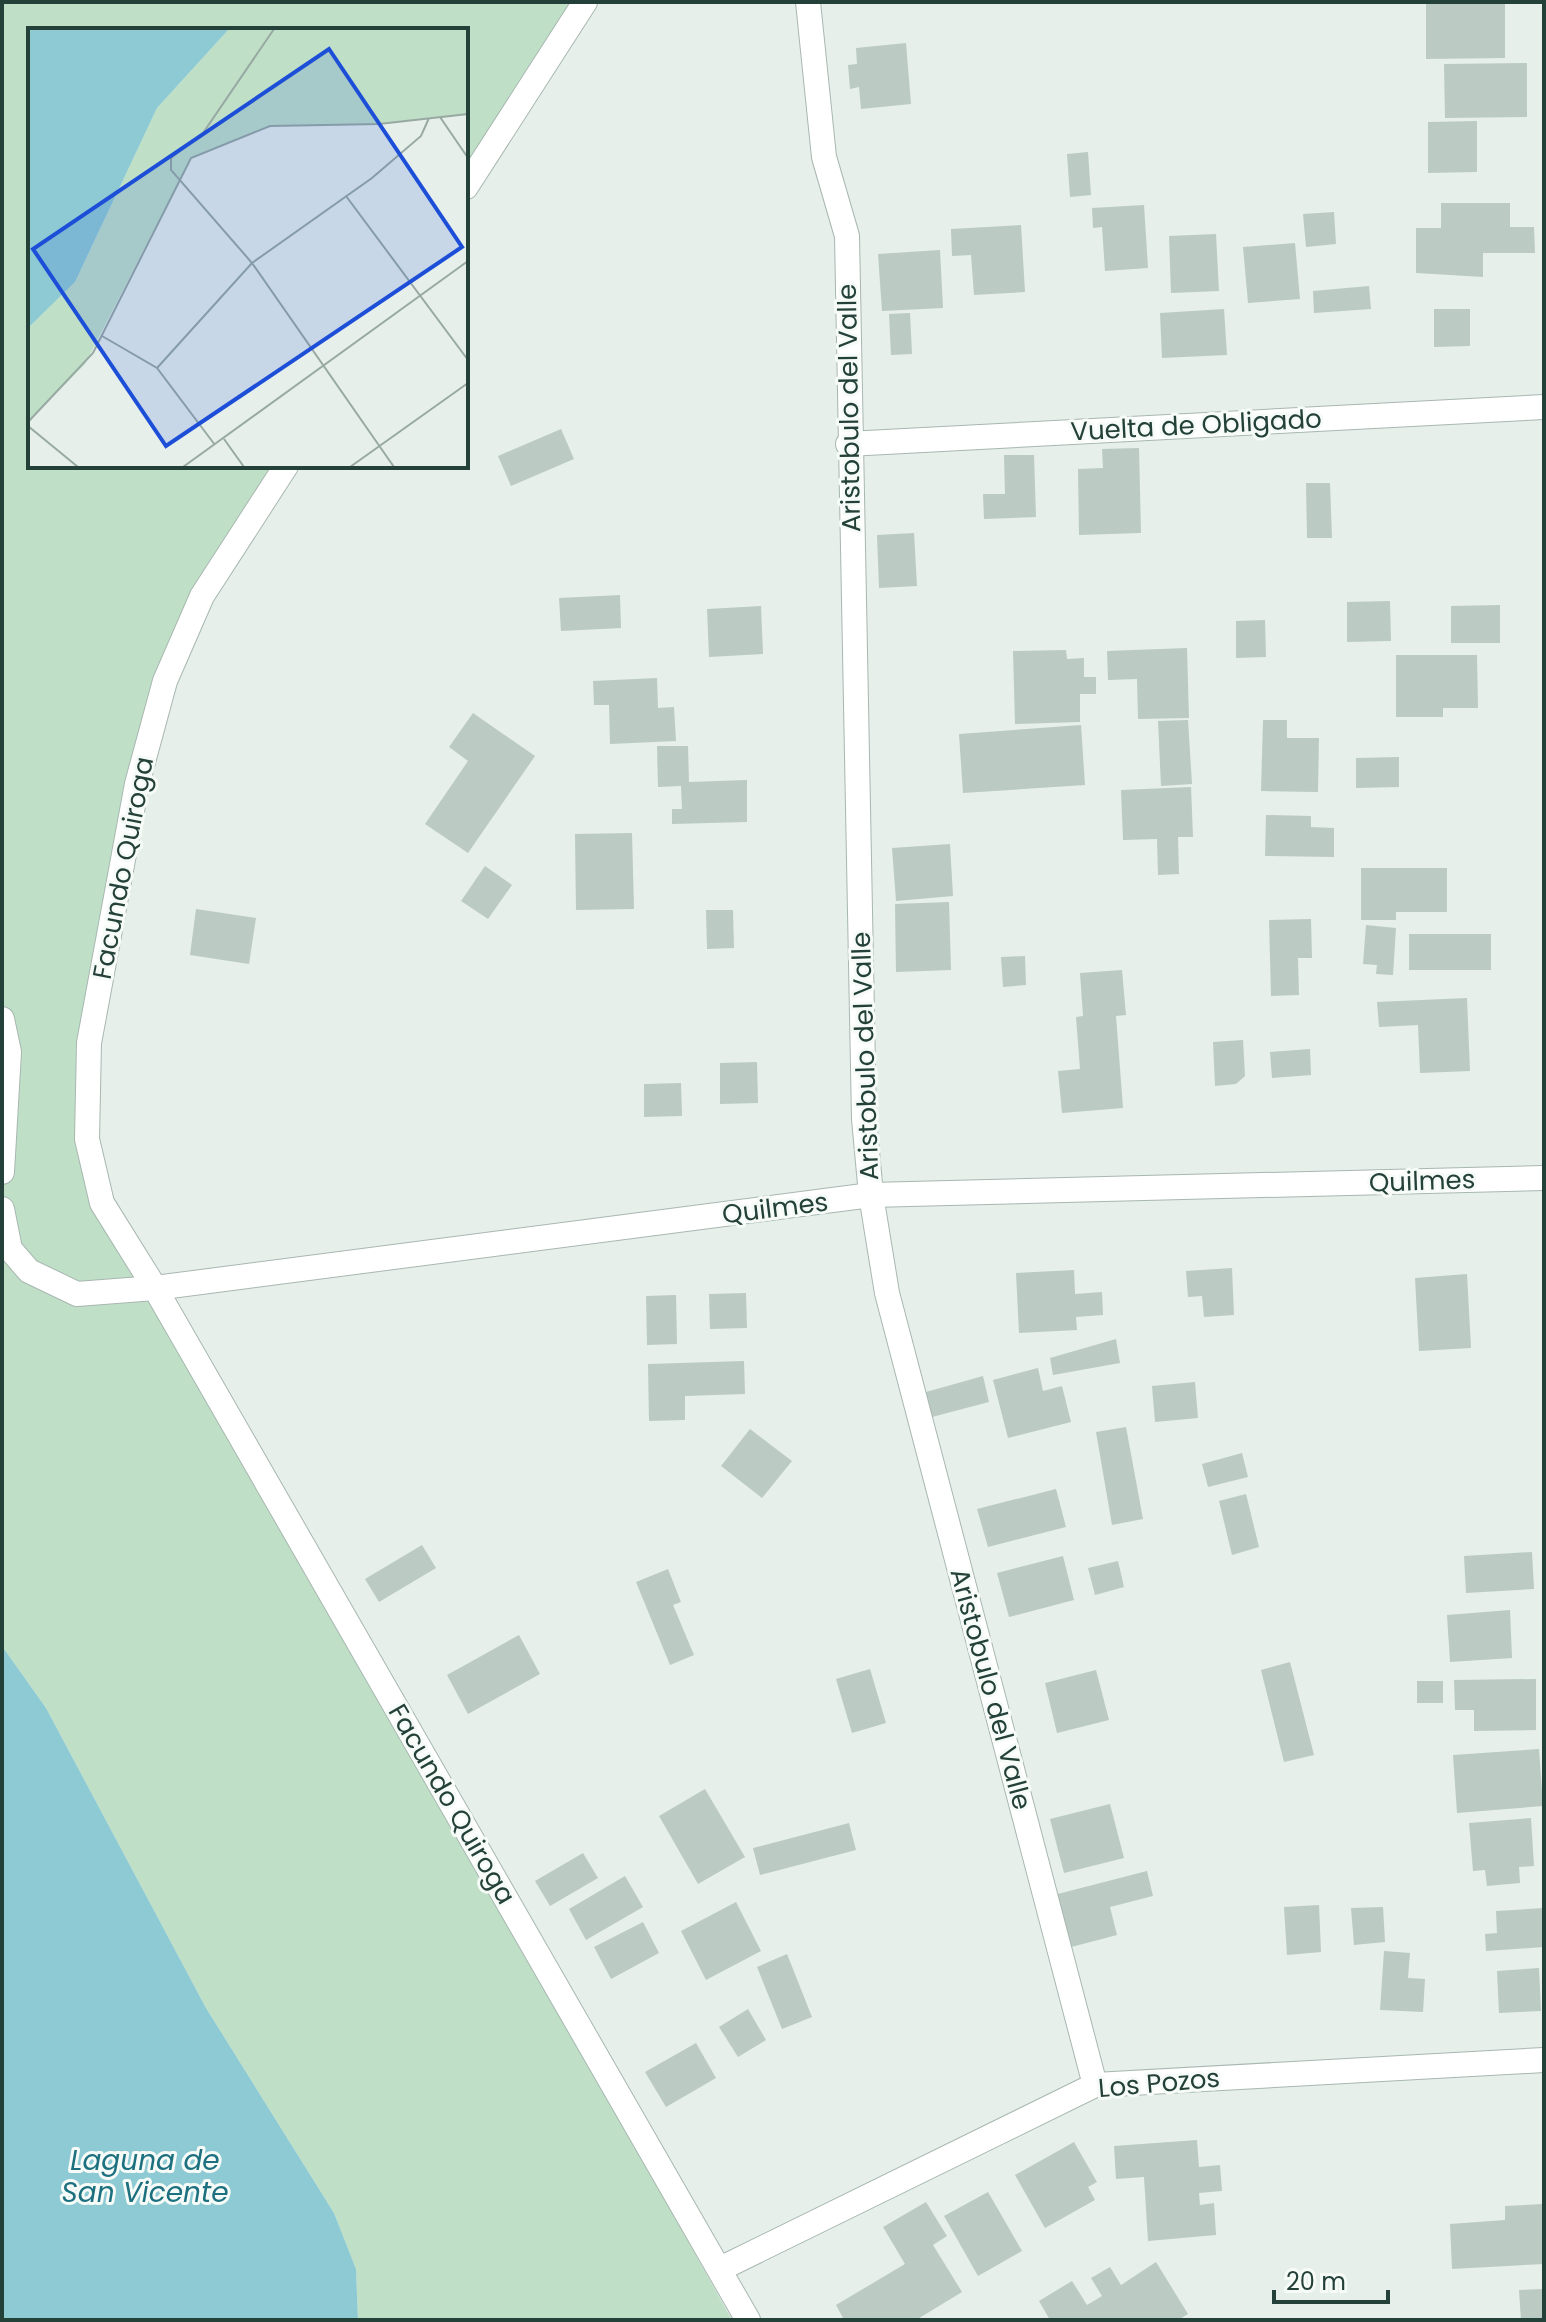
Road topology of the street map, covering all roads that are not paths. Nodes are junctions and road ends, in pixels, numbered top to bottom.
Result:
1 (585, 2) edge
2 (808, 2) edge
3 (468, 184) edge
4 (1544, 407) edge
5 (848, 444) junction
6 (285, 468) edge
7 (2, 1019) edge
8 (2, 1172) edge
9 (1544, 1178) edge
10 (871, 1195) junction
11 (2, 1209) edge
12 (155, 1288) junction
13 (1544, 2060) edge
14 (1095, 2085) junction
15 (720, 2269) junction
16 (748, 2320) edge

1 - 3 street
2 - 5 street, Aristobulo del Valle
4 - 5 street, Vuelta de Obligado
5 - 10 street, Aristobulo del Valle
6 - 12 street, Facundo Quiroga
7 - 8 street
9 - 10 street, Quilmes
10 - 12 street, Quilmes
10 - 14 street, Aristobulo del Valle
11 - 12 street
12 - 15 street, Facundo Quiroga
13 - 14 street, Los Pozos
14 - 15 street, Los Pozos
15 - 16 street, Facundo Quiroga

